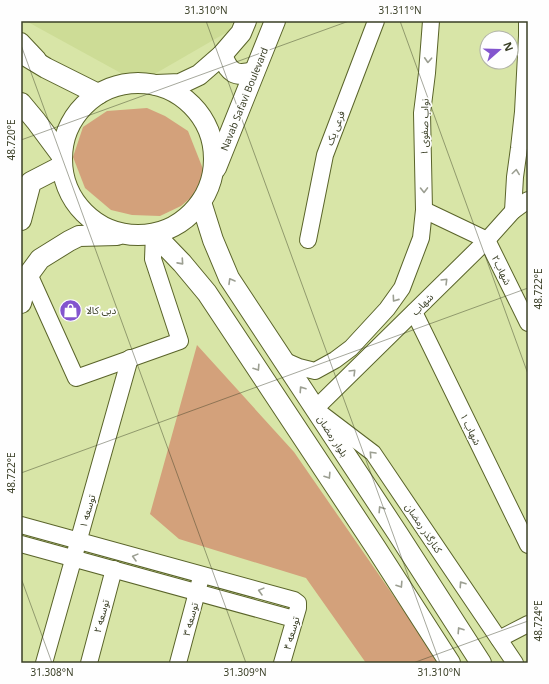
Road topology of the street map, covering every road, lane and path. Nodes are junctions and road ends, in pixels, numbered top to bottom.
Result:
1 (246, 21) edge
2 (275, 21) edge
3 (376, 21) edge
4 (431, 21) edge
5 (527, 21) edge
6 (21, 41) edge
7 (21, 53) edge
8 (222, 55) junction
9 (46, 68) junction
10 (254, 72) junction
11 (156, 85) junction
12 (98, 94) junction
13 (21, 103) edge
14 (62, 161) junction
15 (212, 177) junction
16 (528, 200) edge
17 (201, 202) junction
18 (424, 210) junction
19 (514, 211) junction
20 (21, 220) edge
21 (122, 234) junction
22 (154, 234) junction
23 (308, 240) dead end
24 (487, 240) junction
25 (29, 274) junction
26 (21, 303) edge
27 (414, 312) junction
28 (528, 323) edge
29 (130, 358) junction
30 (283, 360) junction
31 (316, 410) junction
32 (21, 525) edge
33 (398, 534) junction
34 (78, 541) junction
35 (21, 544) edge
36 (528, 545) edge
37 (376, 548) junction
38 (73, 558) junction
39 (114, 569) junction
40 (201, 575) junction
41 (197, 592) junction
42 (294, 619) junction
43 (528, 624) edge
44 (500, 639) junction
45 (44, 663) edge
46 (89, 663) edge
47 (178, 663) edge
48 (282, 663) edge
49 (450, 663) edge
50 (481, 663) edge
51 (515, 663) edge

1 - 8 main road
2 - 10 main road, Navab Safavi Boulevard
3 - 23 street, فرعی یک
4 -> 18 street, نواب صفوی ۱
19 -> 5 street
6 - 9 street
7 - 9 main road
8 - 10 main road
8 - 11 main road
9 - 12 main road
10 - 15 main road, Navab Safavi Boulevard
11 - 12 main road
11 - 15 main road
12 - 14 main road
13 - 14 main road
14 - 20 main road
14 - 21 main road
15 - 17 main road, Navab Safavi Boulevard
16 - 19 street, شهاب
17 - 22 main road
30 -> 17 main road, بلوار رمضان
18 - 24 street
18 -> 30 street, نواب صفوی ۱
19 - 24 street, شهاب
21 - 22 main road
21 - 25 main road
22 - 29 street
22 -> 37 main road
27 -> 24 street, شهاب
24 - 28 street, شهاب۲
25 - 26 main road
25 - 29 street
31 -> 27 street, شهاب
27 - 36 street, شهاب ۱
29 - 34 street, توسعه ۱
31 -> 30 main road, بلوار رمضان
33 -> 31 main road, بلوار رمضان
44 -> 31 street, کنارگذر رمضان
32 - 34 street
33 - 37 main road
50 -> 33 main road, بلوار رمضان
34 - 38 street, توسعه ۱
40 -> 34 street
35 - 38 street
37 -> 49 main road
38 - 39 street
38 - 45 street, توسعه ۱
39 - 41 street
39 - 46 street, توسعه ۲
40 - 41 street, توسعه ۳
42 -> 40 street, توسعه ۴
41 - 42 street
41 - 47 street, توسعه ۳
42 - 48 street, توسعه ۴
43 - 44 street
44 - 51 street, کنارگذر رمضان

